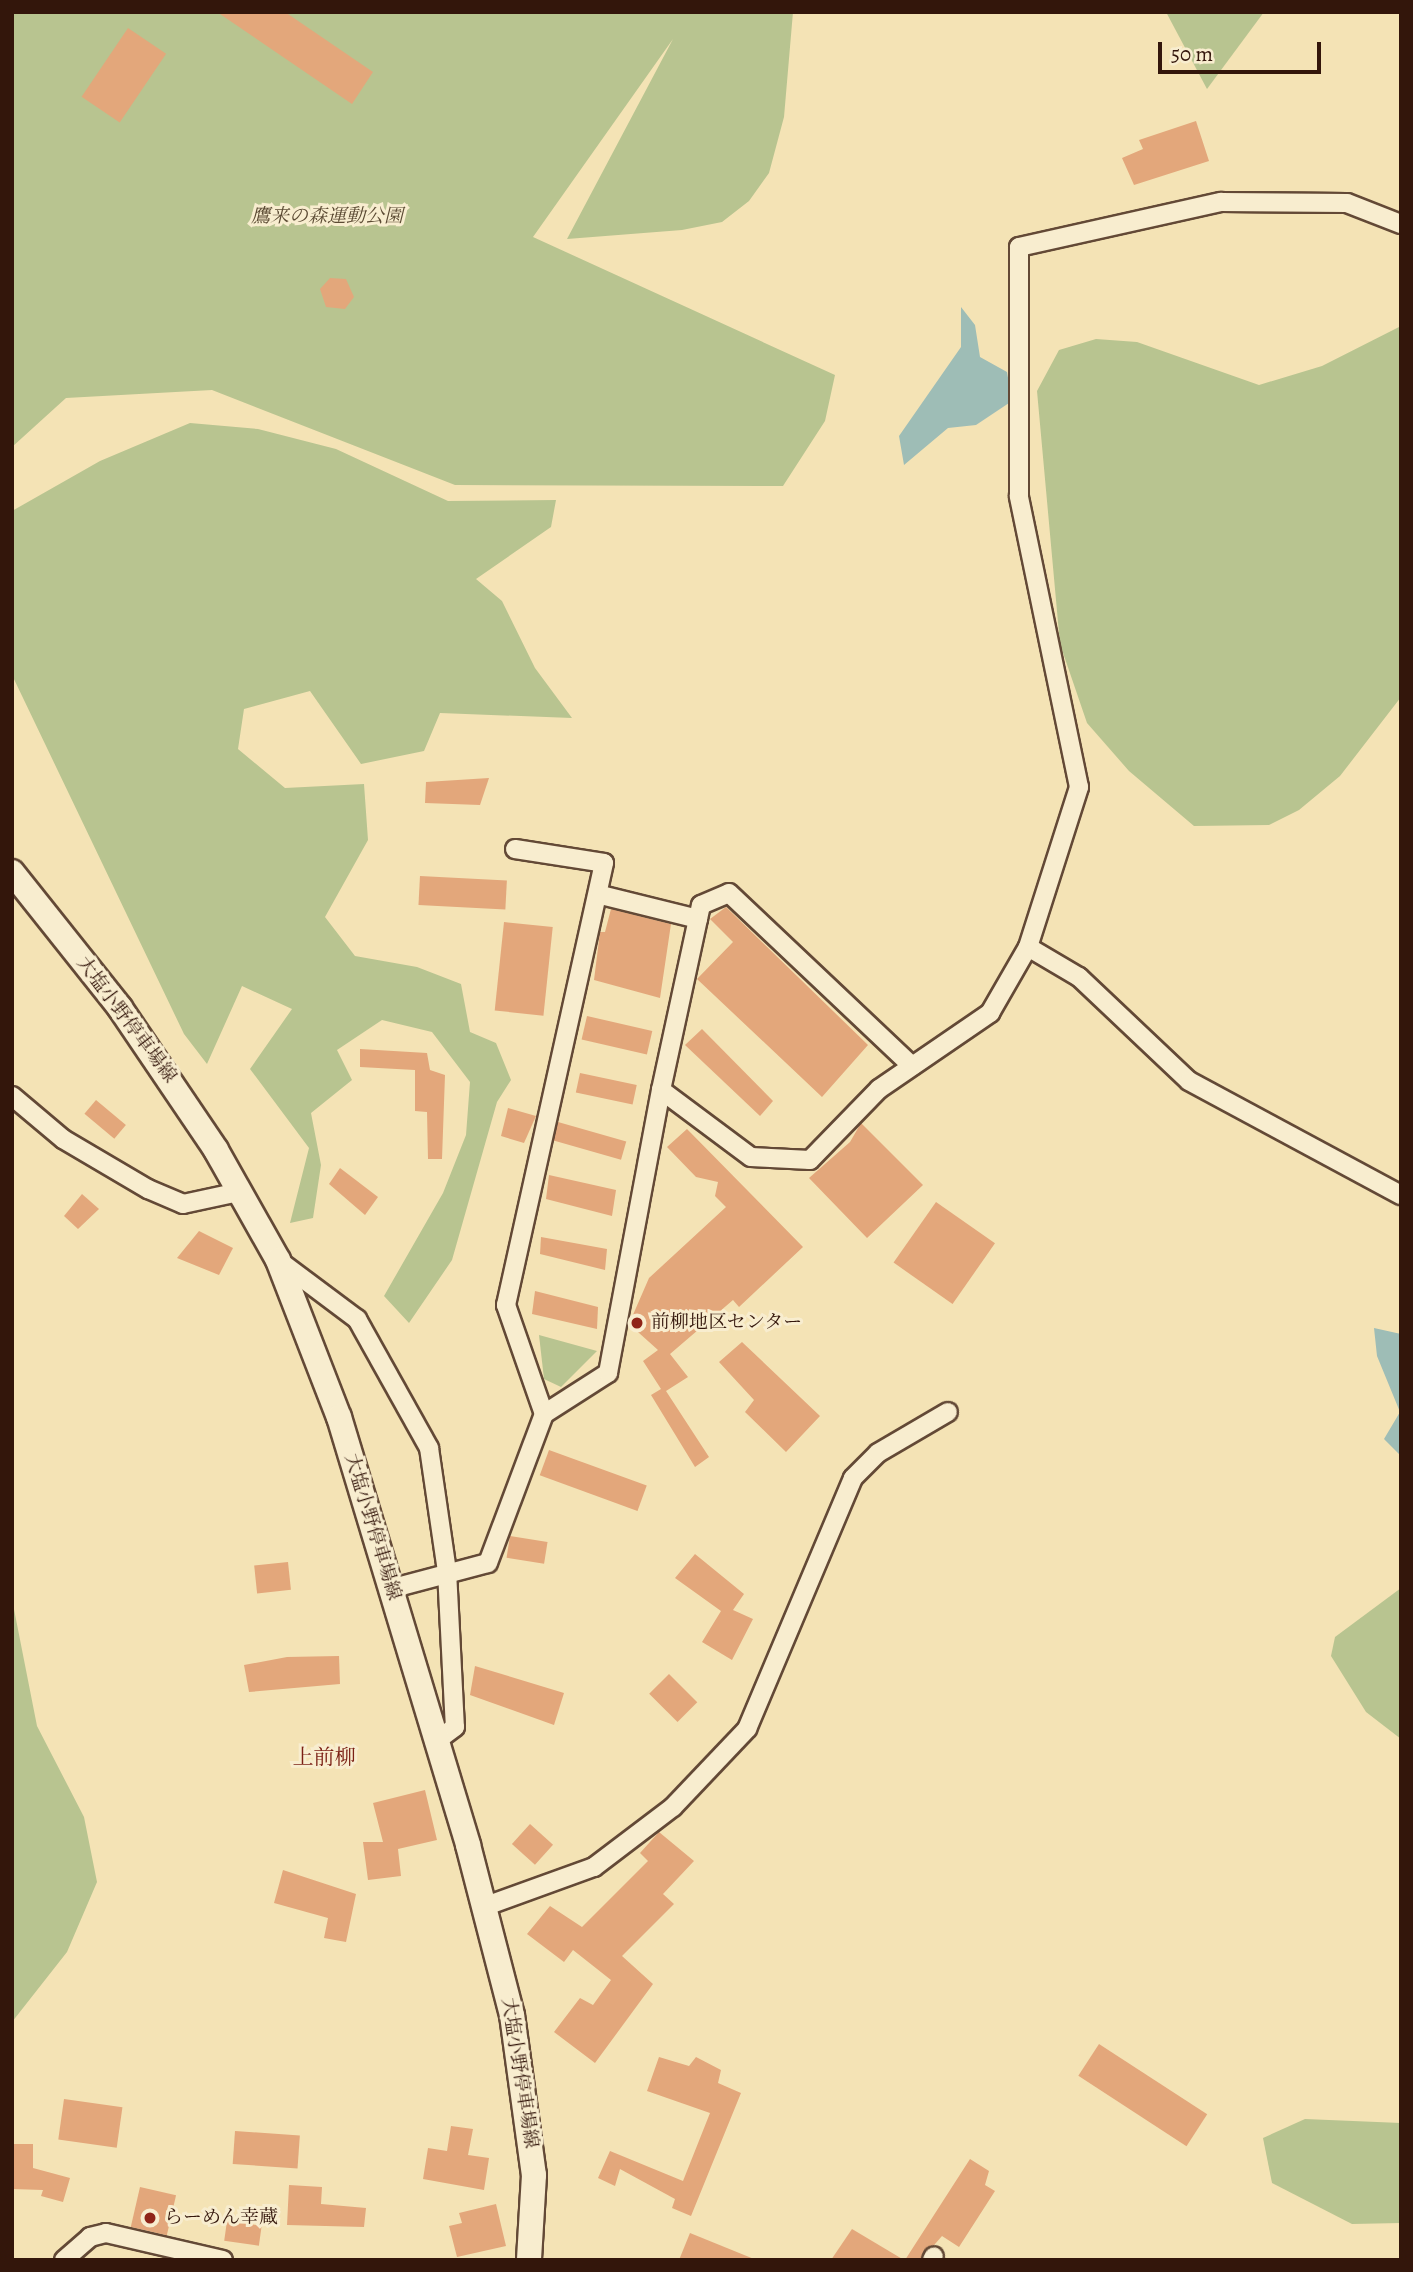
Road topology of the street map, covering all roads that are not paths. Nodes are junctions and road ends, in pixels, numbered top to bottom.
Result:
1 (1401, 224) edge
2 (515, 849) dead end
3 (12, 872) edge
4 (601, 895) junction
5 (698, 919) junction
6 (1028, 947) junction
7 (912, 1066) junction
8 (661, 1090) junction
9 (12, 1096) edge
10 (239, 1192) junction
11 (1401, 1195) edge
12 (278, 1260) junction
13 (948, 1412) dead end
14 (544, 1414) junction
15 (447, 1571) junction
16 (390, 1589) junction
17 (438, 1740) junction
18 (486, 1906) junction
19 (64, 2260) edge
20 (223, 2260) edge
21 (529, 2260) edge

1 - 6 street
2 - 4 street
3 - 10 main road, 大塩小野停車場線
4 - 5 street
4 - 14 street
5 - 7 street
5 - 8 street
6 - 7 street
6 - 11 street
7 - 8 street
8 - 14 street
9 - 10 street
10 - 12 main road, 大塩小野停車場線
12 - 15 street
12 - 16 main road, 大塩小野停車場線
13 - 18 street
14 - 15 street
15 - 16 street
15 - 17 street
16 - 17 main road, 大塩小野停車場線
17 - 18 main road, 大塩小野停車場線
18 - 21 main road, 大塩小野停車場線
19 - 20 street

